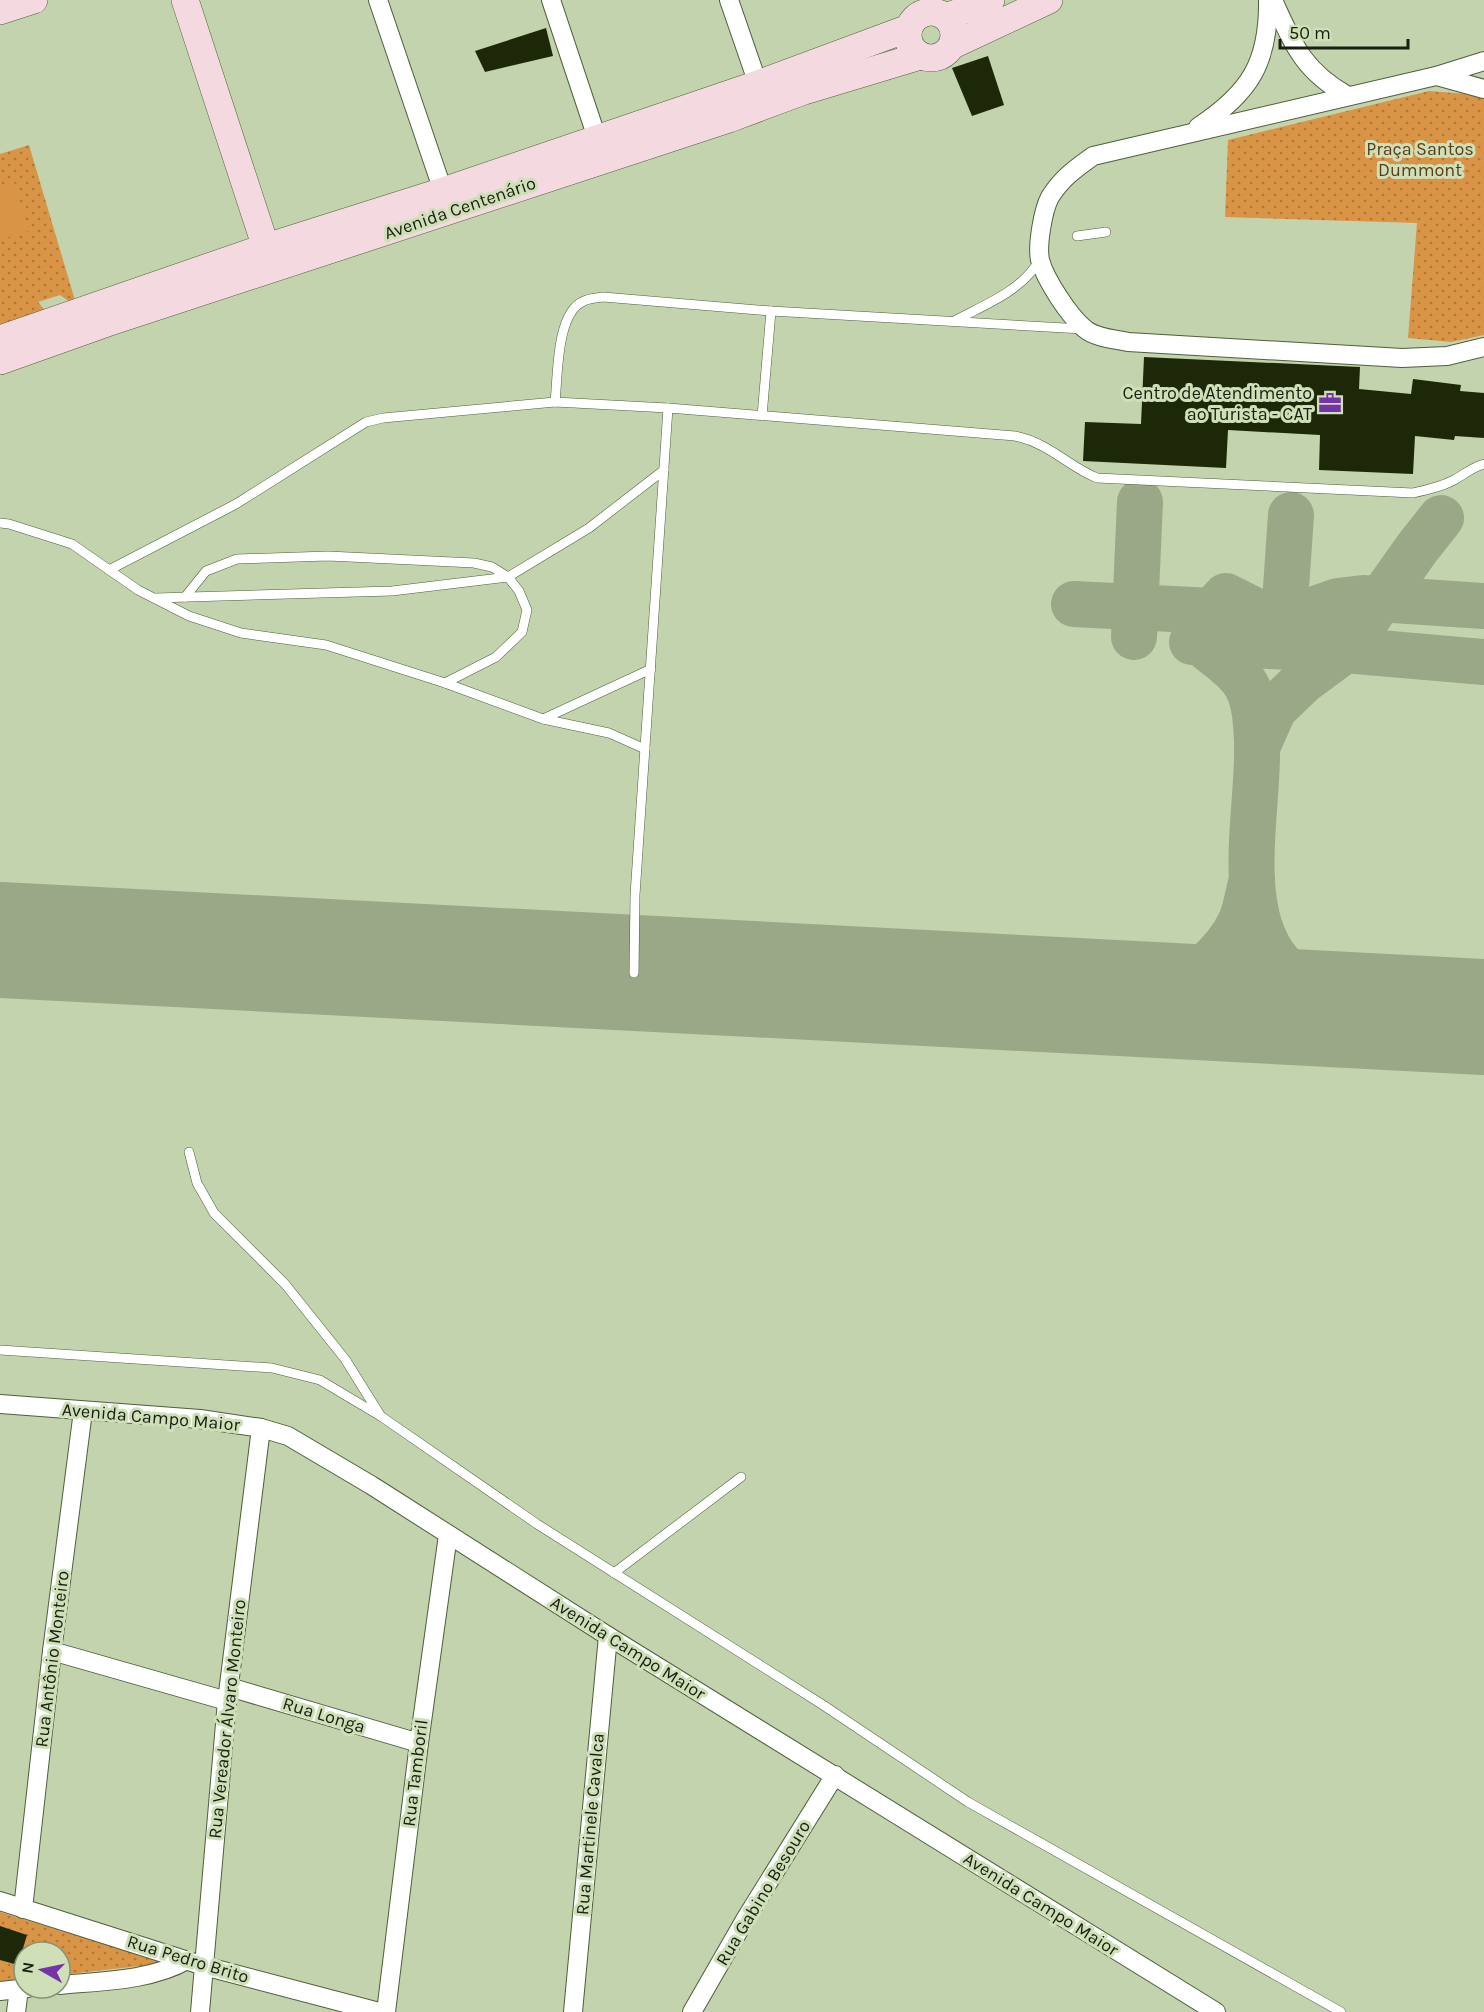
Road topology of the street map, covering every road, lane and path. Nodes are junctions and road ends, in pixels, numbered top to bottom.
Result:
1 (34, 0) edge
2 (185, 0) edge
3 (378, 0) edge
4 (551, 0) edge
5 (729, 0) edge
6 (991, 0) edge
7 (1049, 0) edge
8 (1270, 0) edge
9 (0, 11) edge
10 (925, 13) edge
11 (953, 45) junction
12 (920, 56) junction
13 (1484, 61) edge
14 (1436, 76) junction
15 (758, 84) junction
16 (1484, 89) edge
17 (1348, 96) junction
18 (1187, 133) junction
19 (597, 138) junction
20 (443, 191) junction
21 (1106, 232) dead end
22 (1077, 236) dead end
23 (270, 259) junction
24 (1040, 259) junction
25 (771, 311) junction
26 (954, 321) junction
27 (1085, 329) junction
28 (0, 339) edge
29 (1484, 347) edge
30 (0, 361) edge
31 (555, 402) junction
32 (668, 408) junction
33 (762, 416) junction
34 (1484, 464) edge
35 (664, 470) junction
36 (0, 523) edge
37 (109, 570) junction
38 (508, 577) junction
39 (185, 597) junction
40 (154, 598) junction
41 (651, 669) junction
42 (444, 683) junction
43 (543, 719) junction
44 (645, 749) junction
45 (634, 973) dead end
46 (189, 1152) dead end
47 (0, 1350) edge
48 (0, 1404) edge
49 (83, 1411) junction
50 (382, 1417) junction
51 (261, 1428) junction
52 (741, 1477) dead end
53 (447, 1535) junction
54 (614, 1573) junction
55 (608, 1636) junction
56 (52, 1651) junction
57 (228, 1694) junction
58 (419, 1743) junction
59 (835, 1775) junction
60 (0, 1901) edge
61 (23, 1909) junction
62 (195, 1963) junction
63 (72, 1983) edge
64 (200, 2012) edge
65 (379, 2012) edge
66 (386, 2012) edge
67 (573, 2012) edge
68 (692, 2012) edge
69 (1216, 2012) edge
70 (1341, 2012) edge

1 - 9 main road
2 - 23 main road
3 - 20 street
4 - 19 street
5 - 15 street
6 - 10 main road, Avenida Centenário
7 - 11 main road
8 - 17 street
8 - 18 street
10 - 11 main road
10 - 12 main road
10 - 15 main road, Avenida Centenário
11 - 12 main road
12 - 23 main road, Avenida Centenário
13 - 14 street
14 - 16 street
14 - 17 street
15 - 19 main road, Avenida Centenário
17 - 18 street
18 - 24 street
19 - 20 main road, Avenida Centenário
20 - 23 main road, Avenida Centenário
21 - 22 lane
23 - 28 main road, Avenida Centenário
23 - 30 main road, Avenida Centenário
24 - 26 lane
24 - 27 street
25 - 26 lane
25 - 31 lane
25 - 33 lane
26 - 27 lane
27 - 29 street
31 - 32 lane
31 - 37 lane
32 - 33 lane
32 - 35 lane
33 - 34 lane
35 - 38 lane
35 - 41 lane
36 - 37 lane
37 - 40 lane
38 - 39 lane
38 - 39 lane
38 - 42 lane
39 - 40 lane
40 - 42 lane
41 - 43 lane
41 - 44 lane
42 - 43 lane
43 - 44 lane
44 - 45 lane
46 - 50 lane
47 - 50 lane
48 - 49 street, Avenida Campo Maior
49 - 51 street, Avenida Campo Maior
49 - 56 street, Rua Antônio Monteiro
50 - 54 lane
51 - 53 street, Avenida Campo Maior
51 - 57 street, Rua Vereador Álvaro Monteiro
52 - 54 lane
53 - 55 street, Avenida Campo Maior
53 - 58 street, Rua Tamboril
54 - 70 lane
55 - 59 street, Avenida Campo Maior
55 - 67 street, Rua Martinele Cavalca
56 - 57 street, Rua Longa
56 - 61 street, Rua Antônio Monteiro
57 - 58 street, Rua Longa
57 - 62 street, Rua Vereador Álvaro Monteiro
58 - 66 street, Rua Tamboril
59 - 68 street, Rua Gabino Besouro
59 - 69 street, Avenida Campo Maior
60 - 61 street, Rua Pedro Brito
61 - 62 street, Rua Pedro Brito
62 - 63 street
62 - 64 street, Rua Vereador Álvaro Monteiro
62 - 65 street, Rua Pedro Brito

